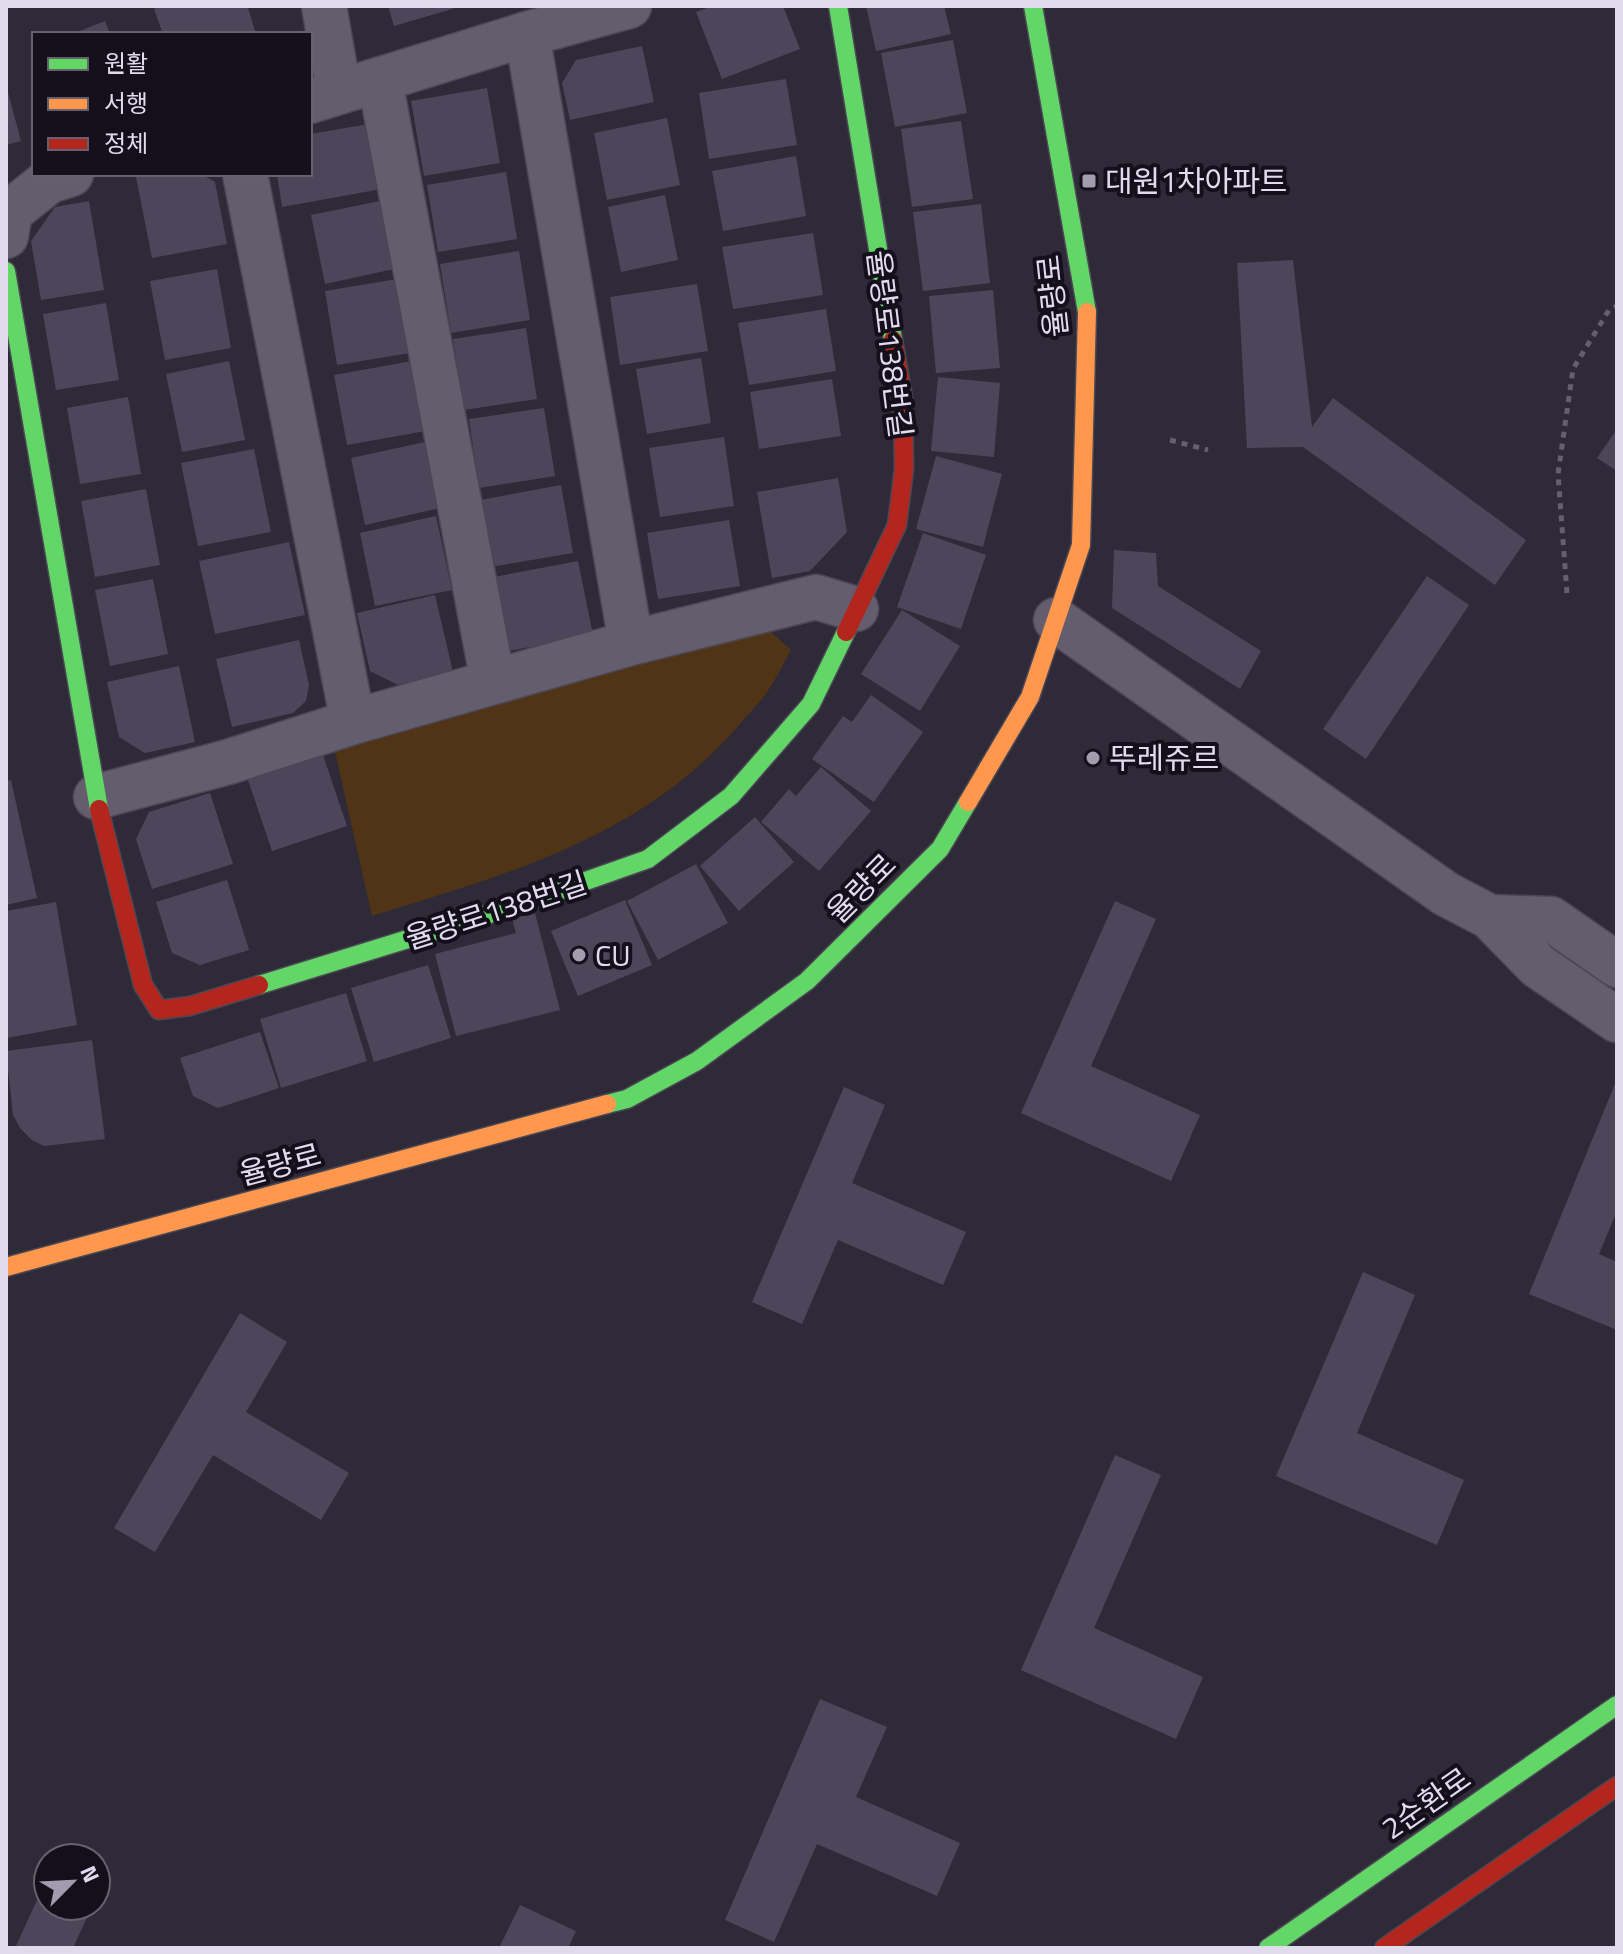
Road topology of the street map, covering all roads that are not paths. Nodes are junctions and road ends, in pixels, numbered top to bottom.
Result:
1 (324, 6) edge
2 (629, 6) edge
3 (838, 6) edge
4 (1033, 6) edge
5 (527, 34) junction
6 (380, 81) junction
7 (324, 96) edge
8 (65, 176) edge
9 (245, 176) edge
10 (6, 236) edge
11 (6, 271) edge
12 (856, 609) junction
13 (1056, 620) junction
14 (631, 643) junction
15 (493, 682) junction
16 (353, 722) junction
17 (96, 797) junction
18 (1490, 917) junction
19 (1617, 965) edge
20 (1617, 1020) edge
21 (6, 1267) edge
22 (1617, 1705) edge
23 (1617, 1786) edge
24 (1268, 1948) edge
25 (1384, 1948) edge

1 - 7 street
2 - 5 street
3 - 12 street, 율량로138번길
4 - 13 street, 율량로
5 - 6 street
5 - 14 street
6 - 7 street
6 - 15 street
8 - 10 street
9 - 16 street
11 - 17 street, 율량로138번길
12 - 14 street
12 - 17 street, 율량로138번길
13 - 18 street
13 - 21 street, 율량로
14 - 15 street
15 - 16 street
16 - 17 street
18 - 19 street
18 - 20 street
22 - 24 street, 2순환로
23 - 25 street

